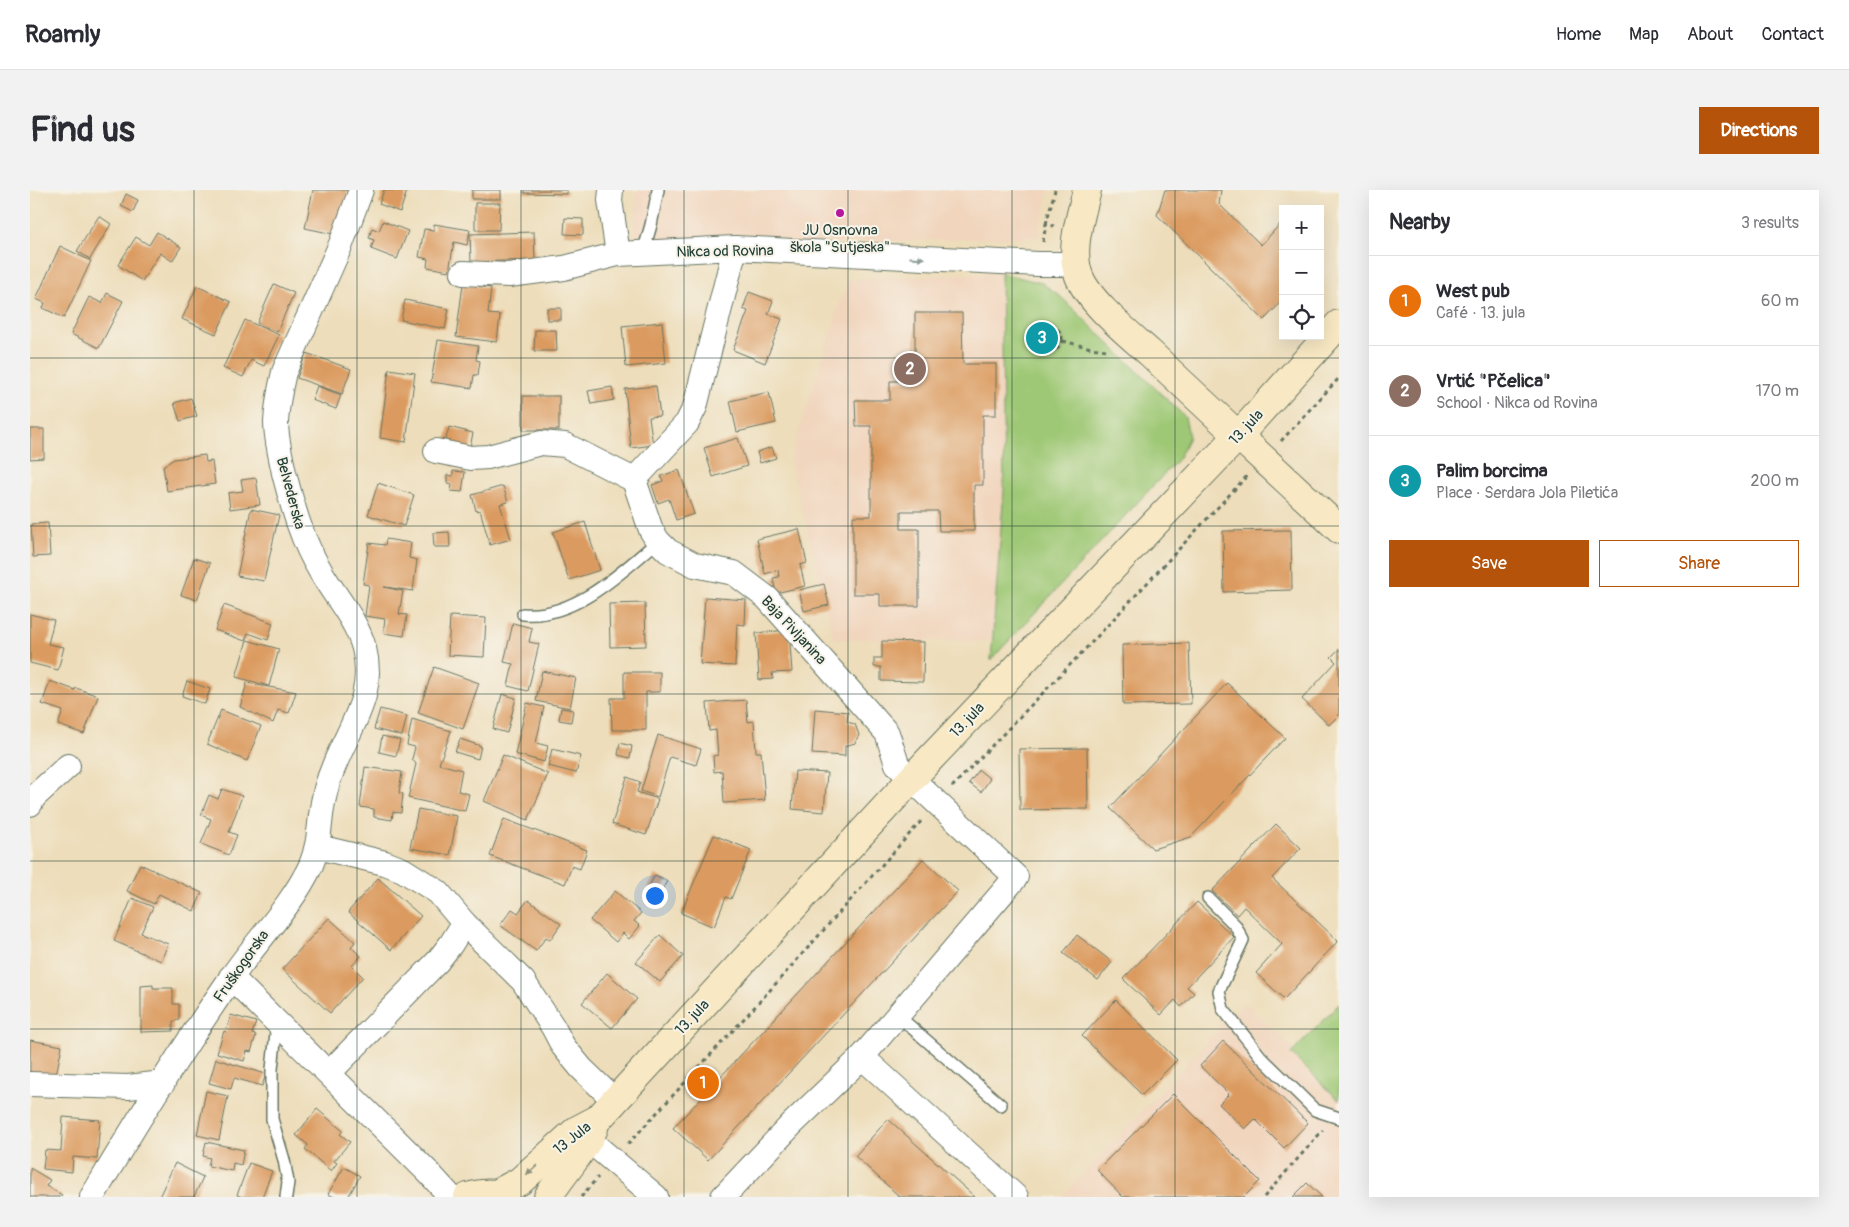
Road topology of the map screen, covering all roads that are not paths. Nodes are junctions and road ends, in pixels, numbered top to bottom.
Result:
1 (361, 190) edge
2 (611, 190) edge
3 (658, 190) edge
4 (1087, 190) edge
5 (735, 248) junction
6 (643, 253) junction
7 (618, 254) junction
8 (1075, 264) junction
9 (463, 274) dead end
10 (1339, 324) edge
11 (1238, 436) junction
12 (436, 451) dead end
13 (634, 480) junction
14 (1339, 529) edge
15 (658, 541) junction
16 (523, 614) dead end
17 (68, 766) dead end
18 (911, 779) junction
19 (30, 804) edge
20 (318, 847) junction
21 (1208, 898) dead end
22 (464, 923) junction
23 (231, 977) junction
24 (897, 1015) junction
25 (277, 1022) junction
26 (862, 1056) junction
27 (329, 1073) junction
28 (163, 1083) junction
29 (30, 1084) edge
30 (1001, 1105) dead end
31 (1336, 1118) edge
32 (595, 1122) junction
33 (500, 1196) edge
34 (92, 1197) edge
35 (286, 1197) edge
36 (451, 1197) edge
37 (468, 1197) edge
38 (548, 1197) edge
39 (656, 1197) edge
40 (723, 1197) edge
41 (1016, 1197) edge

1 - 20 street, Belvederska
2 - 7 street
3 - 6 lane
4 - 8 main road
5 - 6 street, Nikca od Rovina
5 -> 8 street, Nikca od Rovina
5 - 13 street
6 - 7 street, Nikca od Rovina
7 - 9 street, Nikca od Rovina
8 - 11 main road
10 - 11 main road, 13. jula
11 - 14 main road
11 - 18 main road, 13. jula
12 - 13 street
13 - 15 street, Baja Pivljanina
15 - 16 lane
15 - 18 street, Baja Pivljanina
17 - 19 street
18 - 24 street, Baja Pivljanina
18 - 32 main road, 13. jula
20 - 22 street
20 - 23 street, Fruškogorska
21 - 31 lane
22 - 27 street
22 - 32 street
23 - 25 street
23 - 28 street, Fruškogorska
24 - 26 street
24 - 30 lane
25 - 27 street
25 - 35 lane
26 - 40 street
26 - 41 street
27 - 36 street
28 - 29 street
28 - 34 street, Fruškogorska
32 -> 33 main road, 13 Jula
32 - 38 main road, 13 Jula
32 - 39 street
33 - 37 main road

